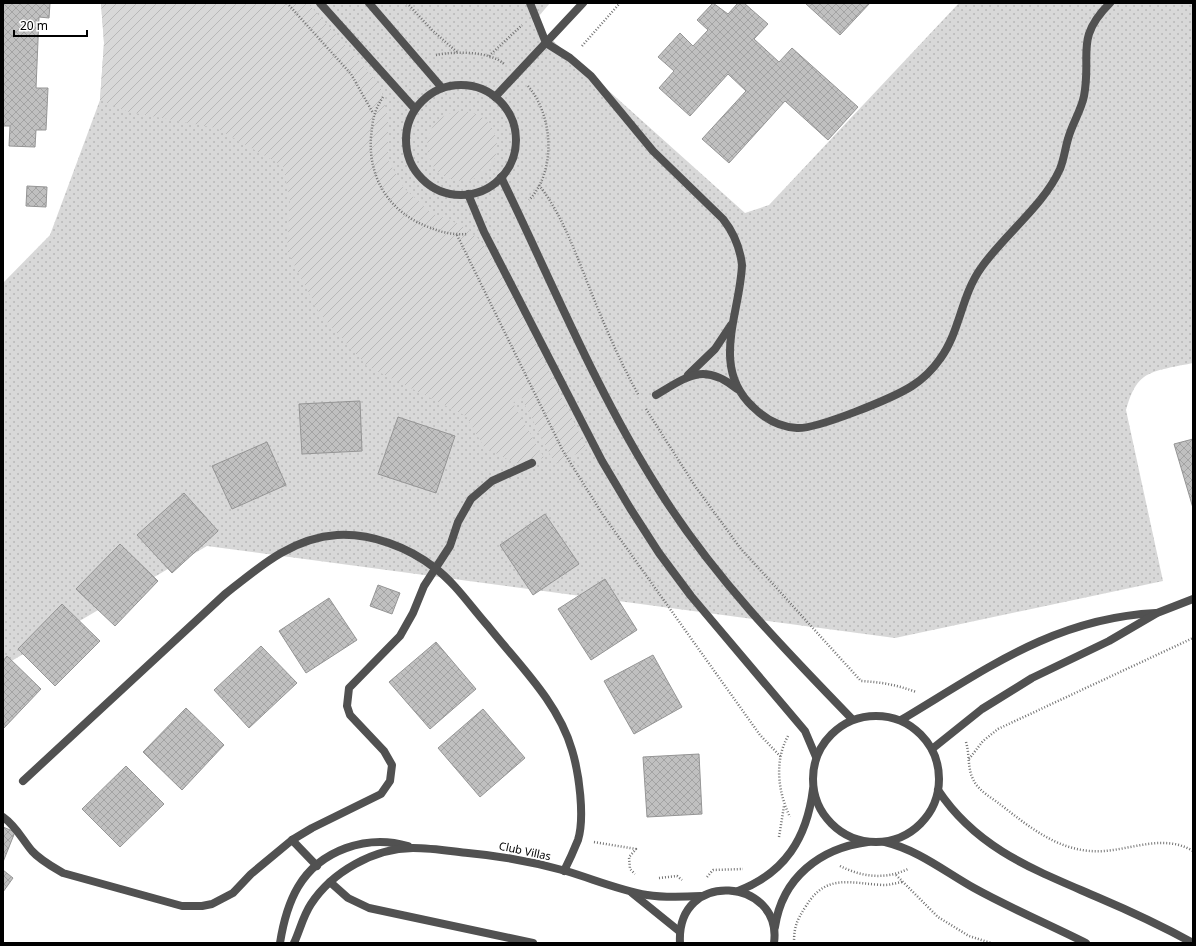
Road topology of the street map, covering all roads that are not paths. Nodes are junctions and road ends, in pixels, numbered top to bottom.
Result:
1 (320, 3) edge
2 (369, 3) edge
3 (530, 3) edge
4 (583, 3) edge
5 (1110, 3) edge
6 (546, 43) junction
7 (442, 88) junction
8 (496, 97) junction
9 (415, 110) junction
10 (501, 178) junction
11 (468, 194) junction
12 (734, 319) junction
13 (688, 376) junction
14 (738, 390) junction
15 (656, 394) dead end
16 (532, 463) dead end
17 (436, 568) junction
18 (1193, 599) edge
19 (1157, 613) junction
20 (852, 719) junction
21 (901, 720) junction
22 (932, 749) junction
23 (816, 757) junction
24 (23, 781) dead end
25 (813, 789) junction
26 (938, 790) junction
27 (3, 817) edge
28 (292, 840) junction
29 (868, 842) junction
30 (882, 842) junction
31 (413, 848) junction
32 (317, 866) junction
33 (564, 871) junction
34 (330, 882) junction
35 (629, 891) junction
36 (738, 891) junction
37 (701, 896) junction
38 (774, 930) junction
39 (679, 931) junction
40 (775, 942) edge
41 (280, 943) edge
42 (294, 943) edge
43 (533, 943) edge
44 (680, 943) edge
45 (1086, 943) edge
46 (1193, 943) edge

1 - 9 street
2 - 7 street
3 - 6 street
4 - 6 street
5 - 14 street
6 - 8 street
6 - 12 street
7 - 8 street
7 - 9 street
8 - 10 street
9 - 11 street
10 - 11 street
10 - 20 street
11 - 23 street
12 - 13 street
12 - 14 street
13 - 14 street
13 - 15 street
16 - 17 street
17 - 24 street
17 - 28 street
17 - 33 street
18 - 19 street
19 - 21 street
19 - 22 street
20 - 21 street
20 - 23 street
21 - 22 street
22 - 26 street
23 - 25 street
25 - 29 street
25 - 36 street
26 - 30 street
26 - 46 street
27 - 28 street
28 - 32 street
29 - 30 street
29 - 38 street
30 - 45 street
31 - 32 street, Club Villas
31 - 33 street, Club Villas
31 - 34 street, Club Villas
32 - 41 street, Club Villas
33 - 35 street, Club Villas
34 - 42 street, Club Villas
34 - 43 street
35 - 37 street
35 - 39 street
36 - 37 street
36 - 38 street
37 - 39 street
38 - 40 street
39 - 44 street

